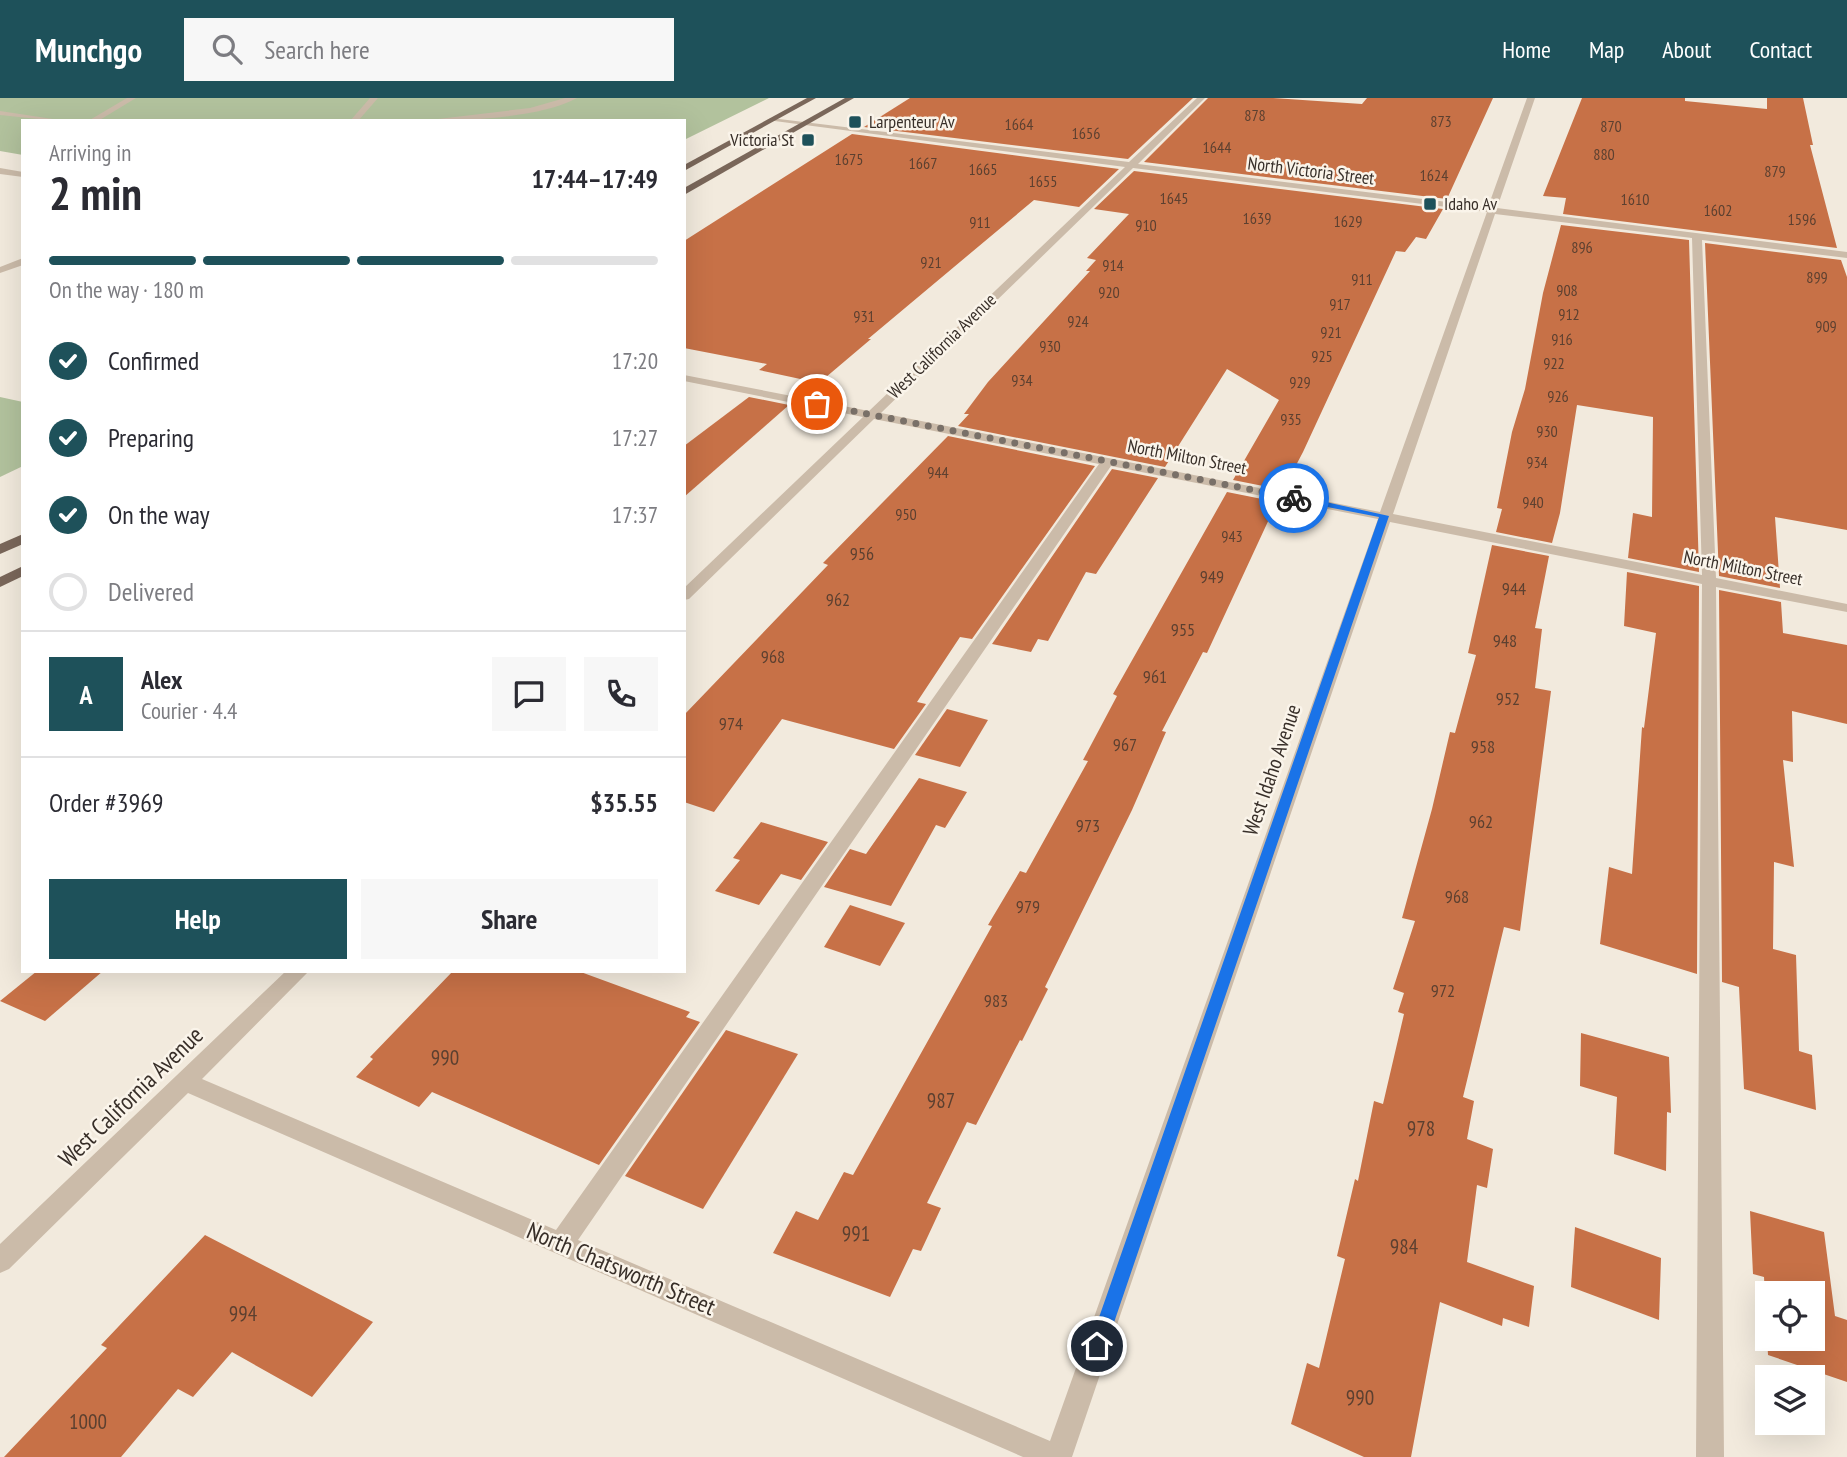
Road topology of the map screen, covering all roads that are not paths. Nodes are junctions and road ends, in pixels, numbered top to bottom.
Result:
1 (132, 98) edge
2 (374, 98) edge
3 (573, 98) edge
4 (812, 98) edge
5 (850, 98) edge
6 (1201, 98) edge
7 (1531, 98) edge
8 (0, 113) edge
9 (40, 119) edge
10 (95, 119) edge
11 (356, 119) edge
12 (444, 119) edge
13 (771, 120) junction
14 (804, 124) junction
15 (1132, 164) junction
16 (686, 168) edge
17 (0, 171) edge
18 (21, 175) edge
19 (686, 191) edge
20 (1491, 210) junction
21 (1698, 235) junction
22 (1847, 255) edge
23 (21, 262) edge
24 (0, 270) edge
25 (686, 378) edge
26 (870, 414) junction
27 (1108, 461) junction
28 (1384, 516) junction
29 (21, 539) edge
30 (0, 550) edge
31 (21, 571) edge
32 (1709, 581) junction
33 (0, 583) edge
34 (686, 594) edge
35 (1847, 608) edge
36 (297, 973) edge
37 (186, 1082) junction
38 (561, 1244) junction
39 (0, 1261) edge
40 (1057, 1457) edge
41 (1710, 1457) edge

1 - 10 street
2 - 11 street
3 - 12 street
4 - 13 main road
5 - 14 main road
6 - 15 street, West California Avenue
7 - 20 street, West Idaho Avenue
8 - 9 street
13 - 14 street, North Victoria Street
13 - 16 main road
14 - 15 street, North Victoria Street
14 - 19 main road
15 - 20 street, North Victoria Street
15 - 26 street, West California Avenue
17 - 18 street
20 - 21 street, North Victoria Street
20 - 28 street, West Idaho Avenue
21 - 22 street, North Victoria Street
21 - 32 street
23 - 24 street
25 - 26 street, North Milton Street
26 - 27 street, North Milton Street
26 - 34 street, West California Avenue
27 - 28 street, North Milton Street
27 - 38 street
28 - 32 street, North Milton Street
28 - 40 street, West Idaho Avenue
29 - 30 main road
31 - 33 main road
32 - 35 street, North Milton Street
32 - 41 street
36 - 37 street, West California Avenue
37 - 38 street, North Chatsworth Street
37 - 39 street, West California Avenue
38 - 40 street, North Chatsworth Street

